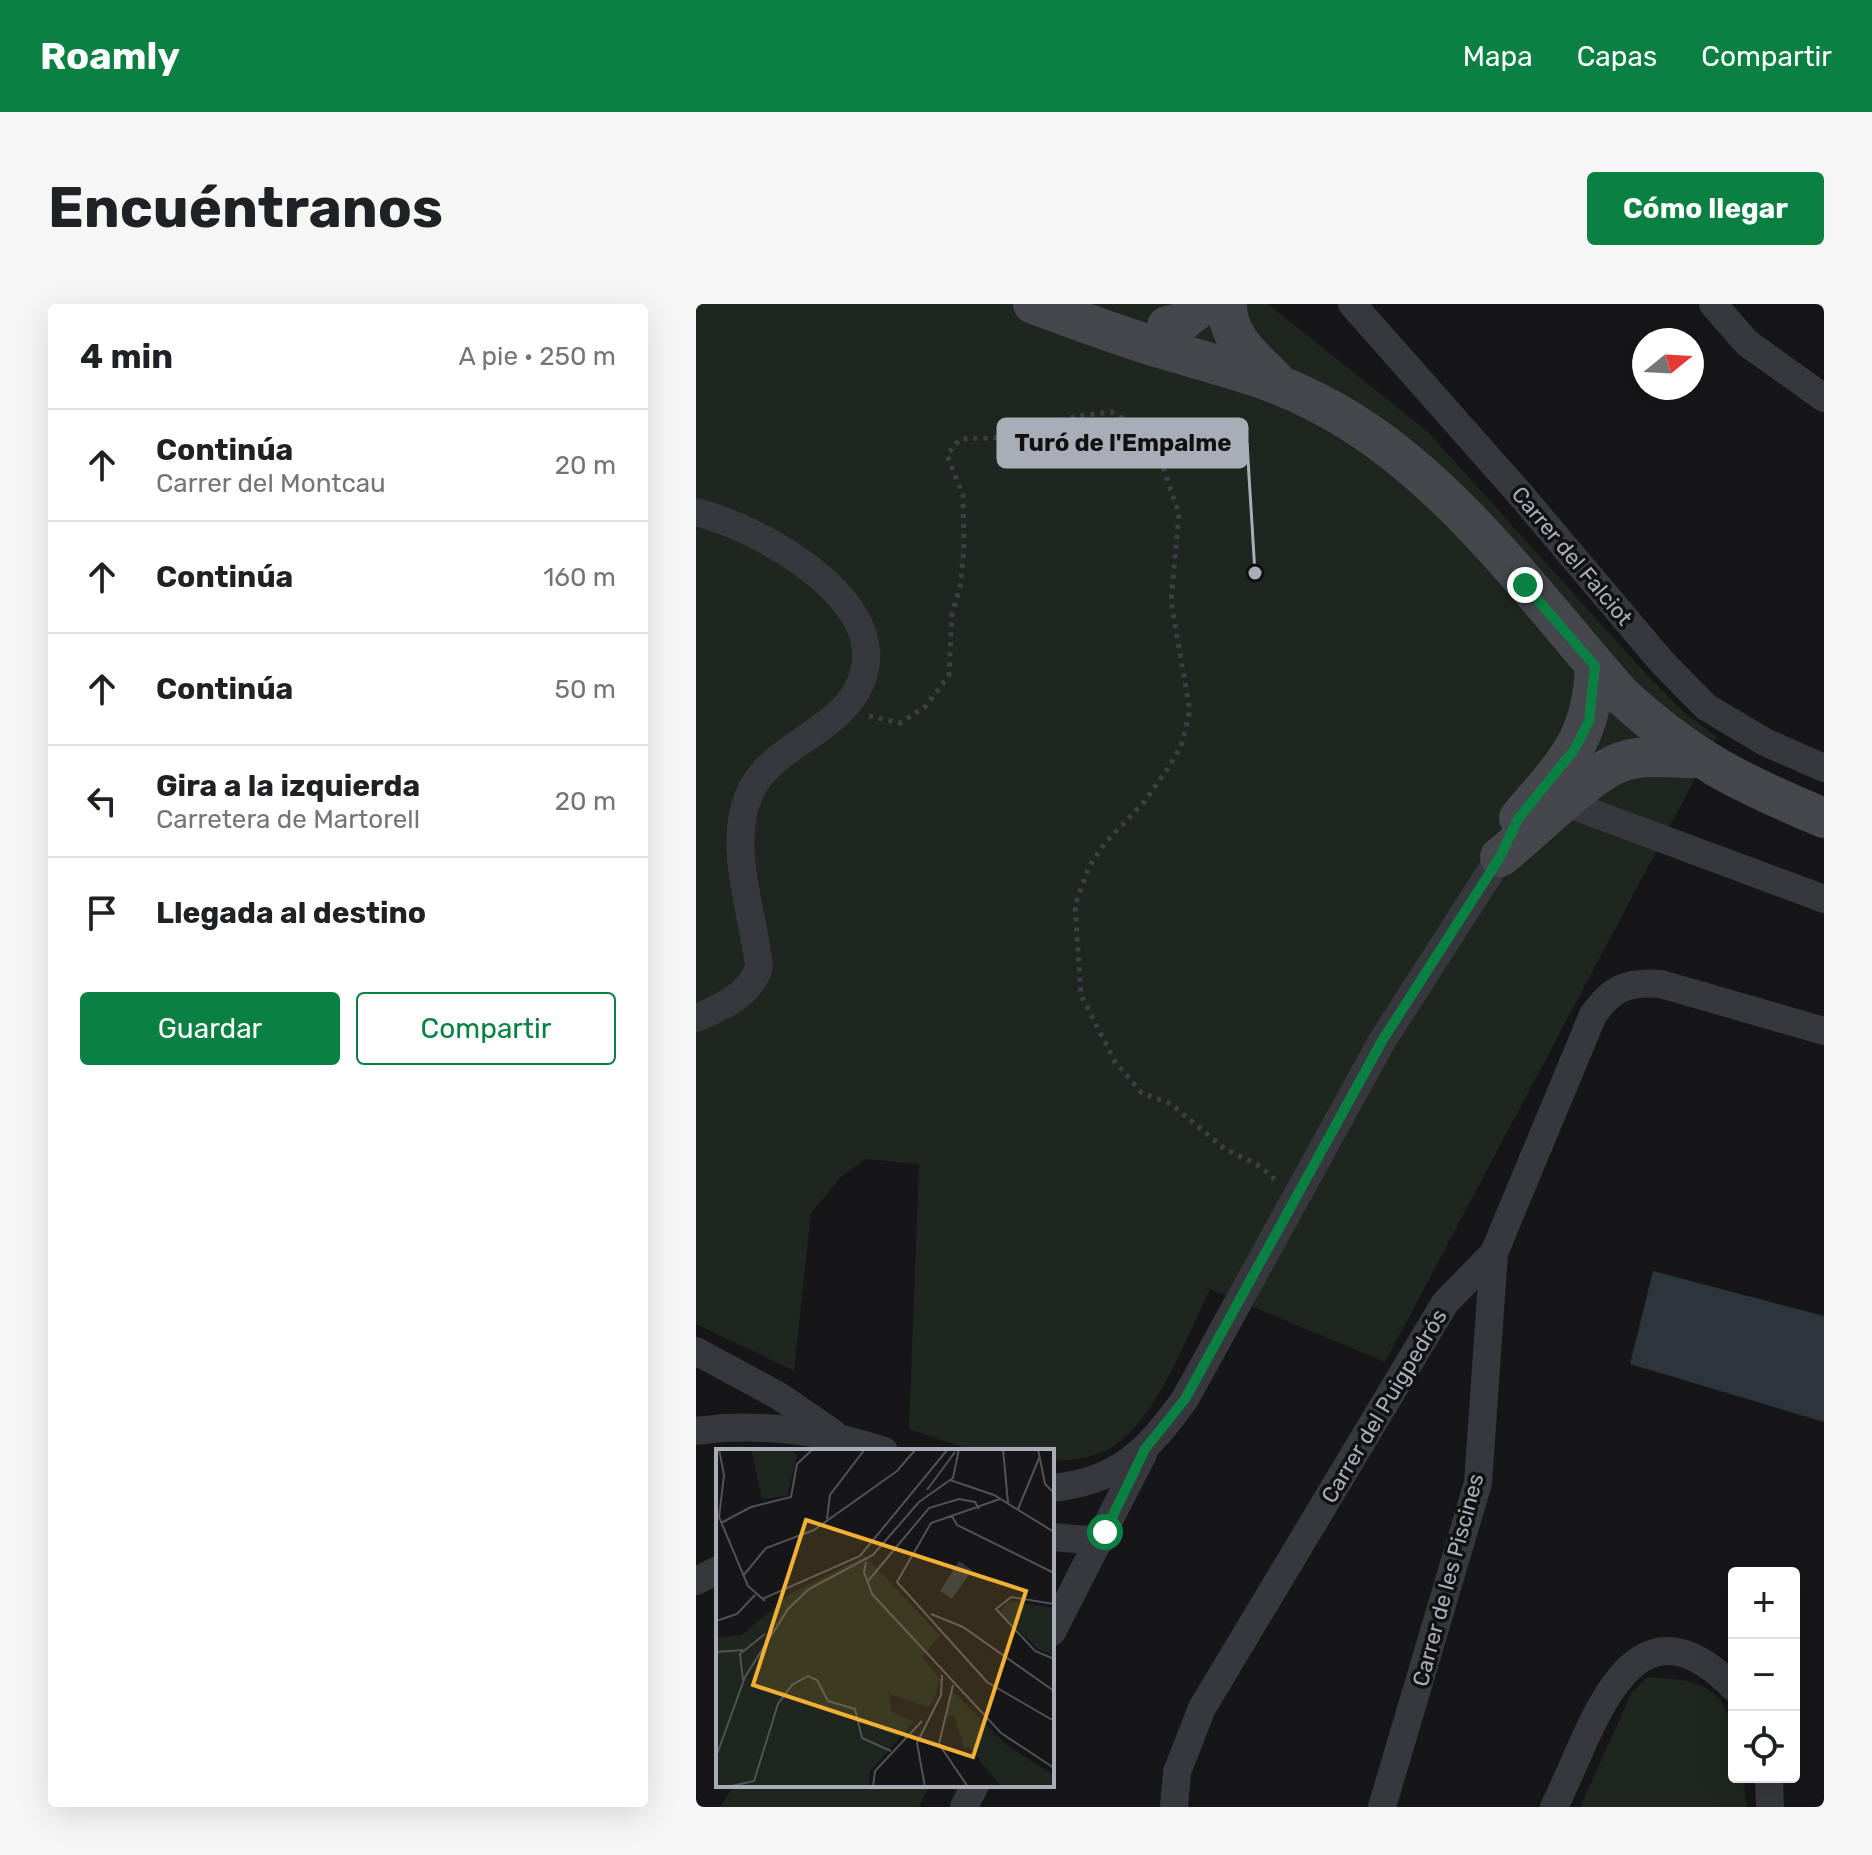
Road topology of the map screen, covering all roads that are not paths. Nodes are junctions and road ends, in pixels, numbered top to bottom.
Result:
1 (1033, 304) edge
2 (1107, 304) edge
3 (1204, 304) edge
4 (1227, 304) edge
5 (1352, 304) edge
6 (1713, 304) edge
7 (1167, 326) junction
8 (1235, 367) junction
9 (1282, 386) junction
10 (1824, 398) edge
11 (696, 512) edge
12 (1595, 666) junction
13 (1696, 758) junction
14 (1824, 768) edge
15 (1556, 795) junction
16 (1824, 818) edge
17 (1500, 857) joint
18 (1824, 899) edge
19 (696, 1018) edge
20 (1824, 1031) edge
21 (1494, 1253) junction
22 (696, 1351) edge
23 (696, 1431) edge
24 (844, 1440) junction
25 (877, 1449) edge
26 (1145, 1449) junction
27 (1054, 1488) edge
28 (1054, 1537) edge
29 (1100, 1541) junction
30 (716, 1571) edge
31 (696, 1581) edge
32 (1054, 1628) edge
33 (1728, 1682) edge
34 (1769, 1783) edge
35 (974, 1787) edge
36 (964, 1807) edge
37 (1174, 1807) edge
38 (1382, 1807) edge
39 (1554, 1807) edge
40 (1770, 1807) edge

1 - 8 main road
2 - 7 main road
3 - 7 main road
4 - 9 main road
5 - 14 street, Carrer del Falciot
6 - 10 street
7 - 8 main road
8 - 9 main road
9 - 12 main road
11 - 19 street
12 - 13 main road
12 - 15 main road
13 - 15 main road
13 - 16 main road
15 - 17 main road
15 - 18 street
17 - 26 street
20 - 21 street, Carrer del Puigpedrós
21 - 37 street, Carrer del Puigpedrós
21 - 38 street, Carrer de les Piscines
22 - 24 street
23 - 24 street
24 - 25 street
26 - 27 street
26 - 29 street
28 - 29 street
29 - 32 street
30 - 31 street
33 - 39 street
34 - 40 street
35 - 36 street

